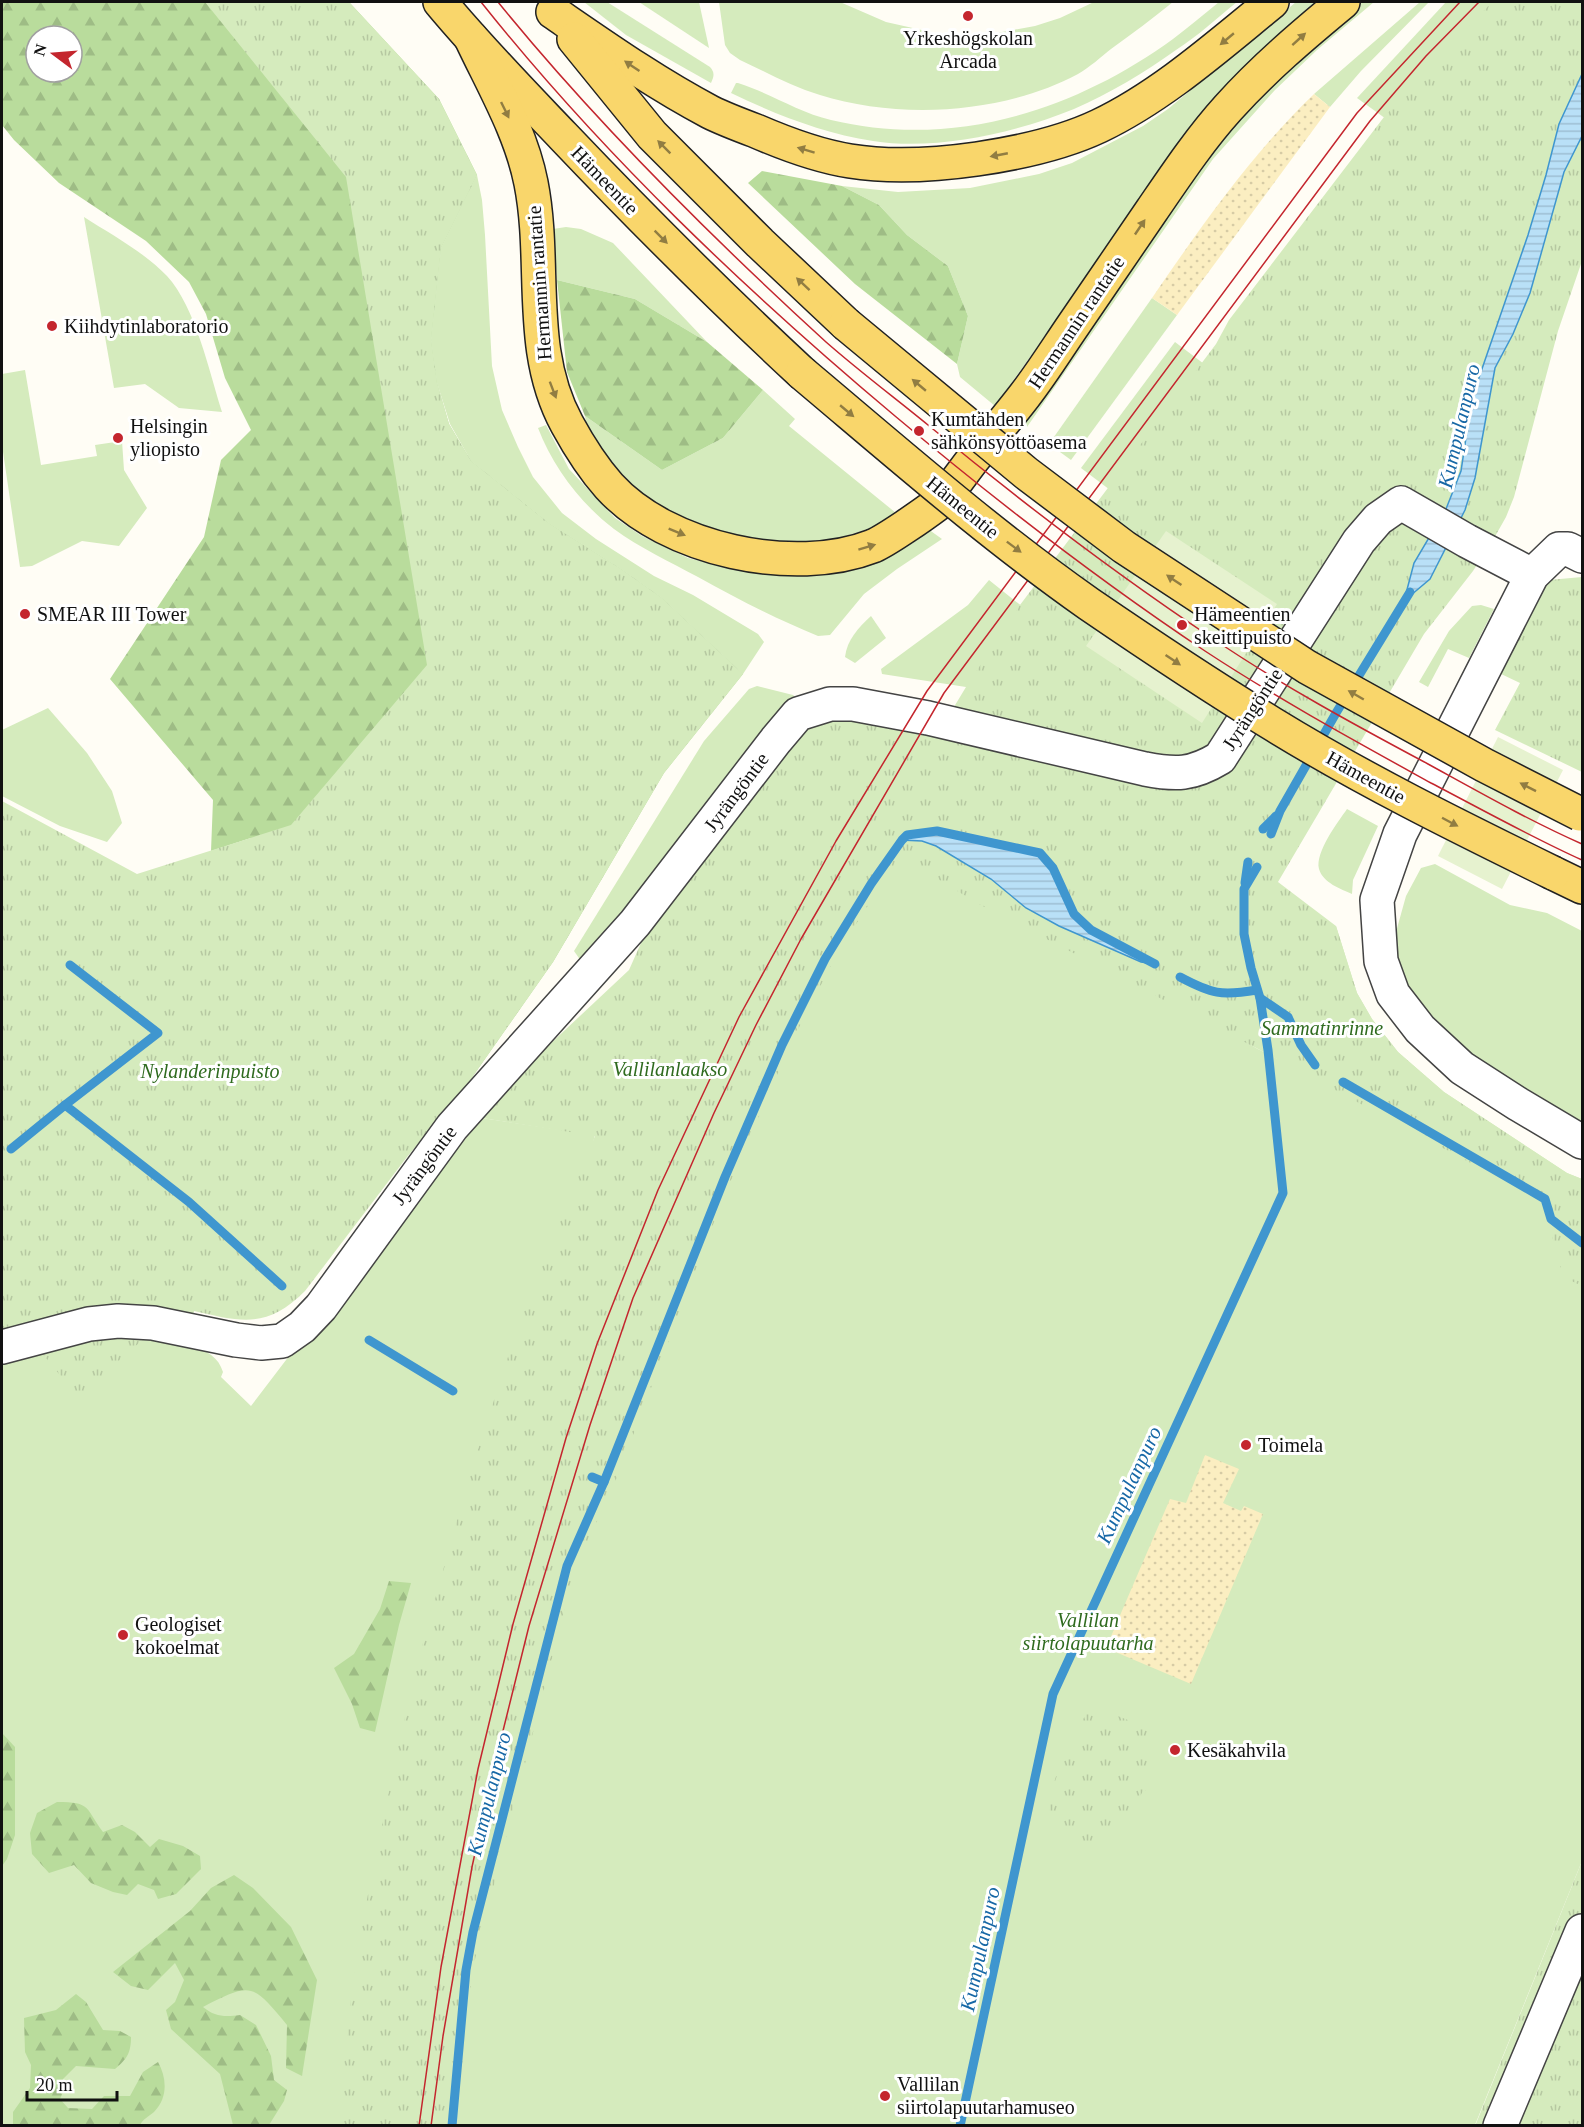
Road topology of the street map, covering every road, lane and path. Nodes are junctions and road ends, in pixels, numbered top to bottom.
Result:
1 (440, 2) edge
2 (1272, 2) edge
3 (1343, 2) edge
4 (548, 7) edge
5 (471, 38) junction
6 (1582, 556) edge
7 (1532, 575) junction
8 (1581, 814) edge
9 (1582, 887) edge
10 (1582, 1142) edge
11 (2, 1347) edge
12 (1582, 1931) edge
13 (1500, 2126) edge

1 - 5 main road, Hämeentie
2 -> 4 main road
5 -> 3 main road, Hermannin rantatie
8 -> 4 main road, bridge
5 -> 9 main road, Hämeentie, bridge
6 - 7 street
7 - 10 street
7 - 11 street, Jyrängöntie
12 - 13 street

